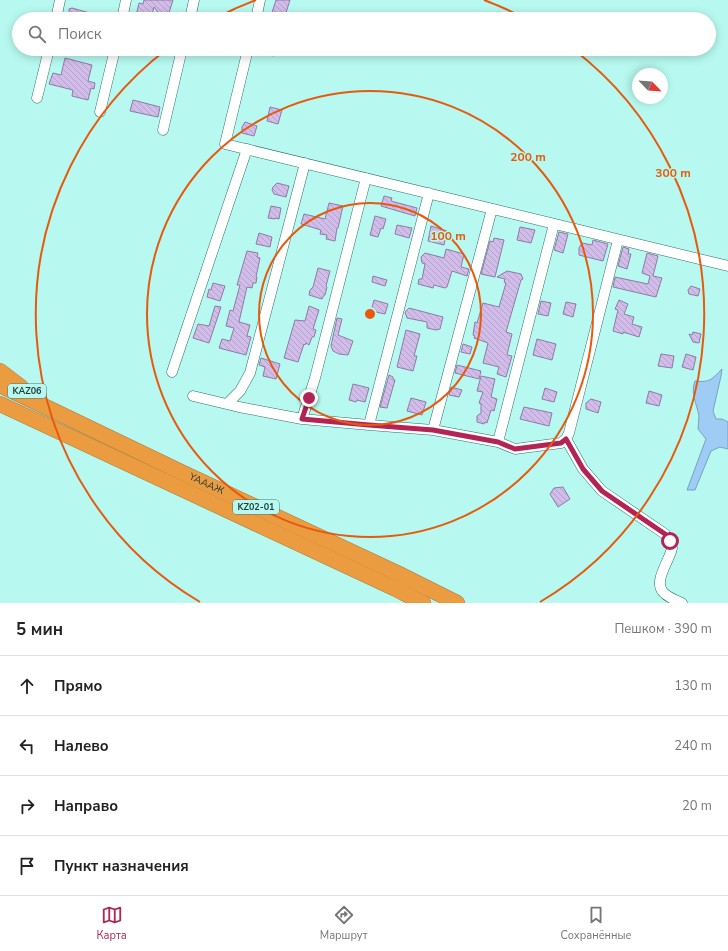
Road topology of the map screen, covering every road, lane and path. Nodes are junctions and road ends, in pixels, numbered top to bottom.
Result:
1 (60, 0) edge
2 (126, 0) edge
3 (194, 0) edge
4 (260, 0) edge
5 (57, 12) edge
6 (123, 12) edge
7 (191, 12) edge
8 (257, 12) edge
9 (46, 56) edge
10 (113, 56) edge
11 (180, 56) edge
12 (246, 56) edge
13 (37, 98) dead end
14 (100, 112) dead end
15 (163, 130) dead end
16 (247, 149) junction
17 (305, 163) junction
18 (366, 178) junction
19 (429, 194) junction
20 (492, 209) junction
21 (554, 224) junction
22 (618, 240) junction
23 (728, 266) edge
24 (0, 371) edge
25 (172, 372) dead end
26 (0, 385) edge
27 (193, 396) dead end
28 (0, 404) edge
29 (227, 404) junction
30 (54, 411) junction
31 (0, 412) edge
32 (302, 419) junction
33 (43, 425) junction
34 (369, 425) junction
35 (433, 430) junction
36 (566, 439) junction
37 (498, 442) junction
38 (423, 603) edge
39 (457, 603) edge
40 (682, 603) edge

1 - 5 street
2 - 6 street
3 - 7 street
4 - 8 street
9 - 13 street
10 - 14 street
11 - 15 street
12 - 16 street
16 - 17 street
16 - 25 street
17 - 18 street
17 - 29 street
18 - 19 street
18 - 32 street
19 - 20 street
19 - 34 street
20 - 21 street
20 - 35 street
21 - 22 street
21 - 37 street
22 - 23 street
22 - 36 street
24 - 30 highway, KАZ06
26 - 30 highway, ҮАААЖ / KZ02-01
27 - 29 street
28 - 33 highway, ҮАААЖ / KZ02-01
29 - 32 street
30 - 39 highway, ҮАААЖ / KZ02-01
31 - 33 highway
32 - 34 street
33 - 38 highway, ҮАААЖ / KZ02-01
34 - 35 street
35 - 37 street
36 - 37 street
36 - 40 street

